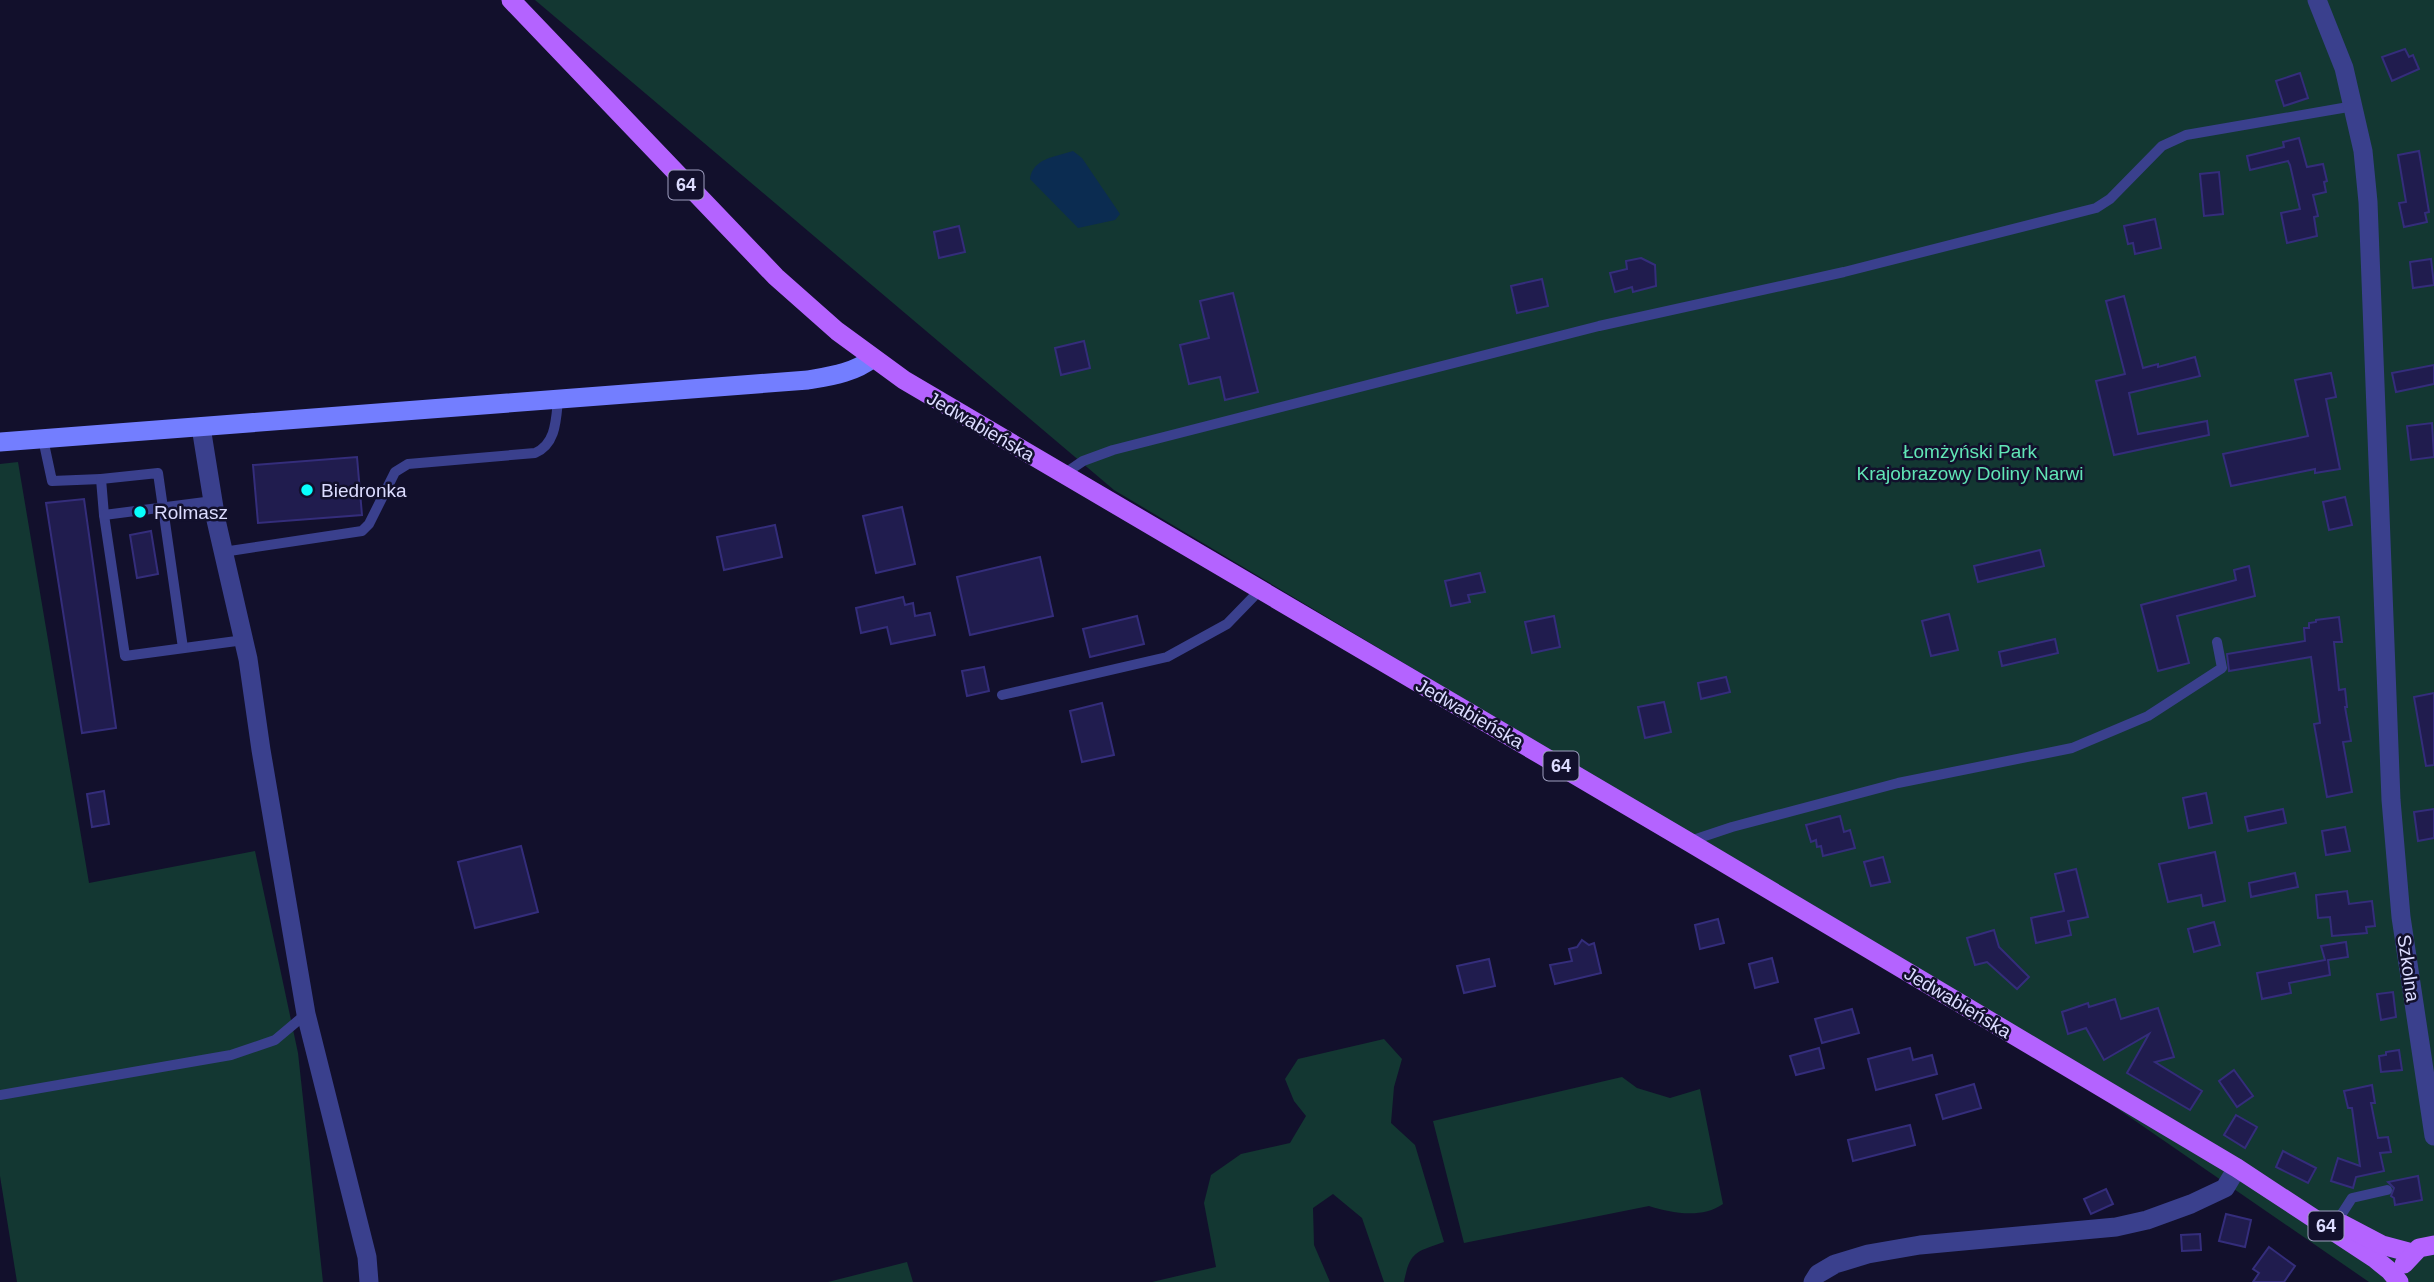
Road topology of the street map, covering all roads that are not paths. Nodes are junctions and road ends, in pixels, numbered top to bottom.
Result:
1 (511, 0) edge
2 (2317, 0) edge
3 (2354, 106) junction
4 (873, 358) junction
5 (558, 400) junction
6 (201, 428) junction
7 (43, 439) junction
8 (0, 442) edge
9 (1063, 474) junction
10 (101, 479) junction
11 (213, 501) junction
12 (163, 508) junction
13 (104, 515) junction
14 (223, 552) junction
15 (1259, 590) junction
16 (243, 640) junction
17 (2217, 642) dead end
18 (183, 648) junction
19 (1002, 695) dead end
20 (1689, 842) junction
21 (306, 1014) junction
22 (0, 1095) edge
23 (2434, 1136) edge
24 (2243, 1171) junction
25 (2387, 1190) dead end
26 (2334, 1225) junction
27 (2433, 1242) edge
28 (2412, 1254) junction
29 (369, 1282) edge
30 (1813, 1282) edge
31 (2400, 1282) edge

1 - 4 main road, 64
2 - 3 street, Szkolna
3 - 9 lane
3 - 23 street, Szkolna
4 - 5 main road
4 - 9 main road, Jedwabieńska / 64
5 - 6 main road
5 - 14 lane
6 - 7 main road
6 - 11 street
7 - 8 main road
7 - 10 lane
9 - 15 main road, Jedwabieńska / 64
10 - 12 lane
10 - 13 lane
11 - 12 lane
11 - 14 street
12 - 13 lane
12 - 18 lane
13 - 18 lane
14 - 16 street
15 - 19 lane
15 - 20 main road, Jedwabieńska / 64
16 - 18 lane
16 - 21 street
17 - 20 lane
20 - 24 main road, Jedwabieńska / 64
21 - 22 lane
21 - 29 street
24 - 26 main road, Jedwabieńska / 64
24 - 30 street
25 - 26 lane
26 - 28 main road, Jedwabieńska / 64
26 - 31 main road, Jedwabieńska / 64
27 - 28 main road
28 - 31 main road, 64

